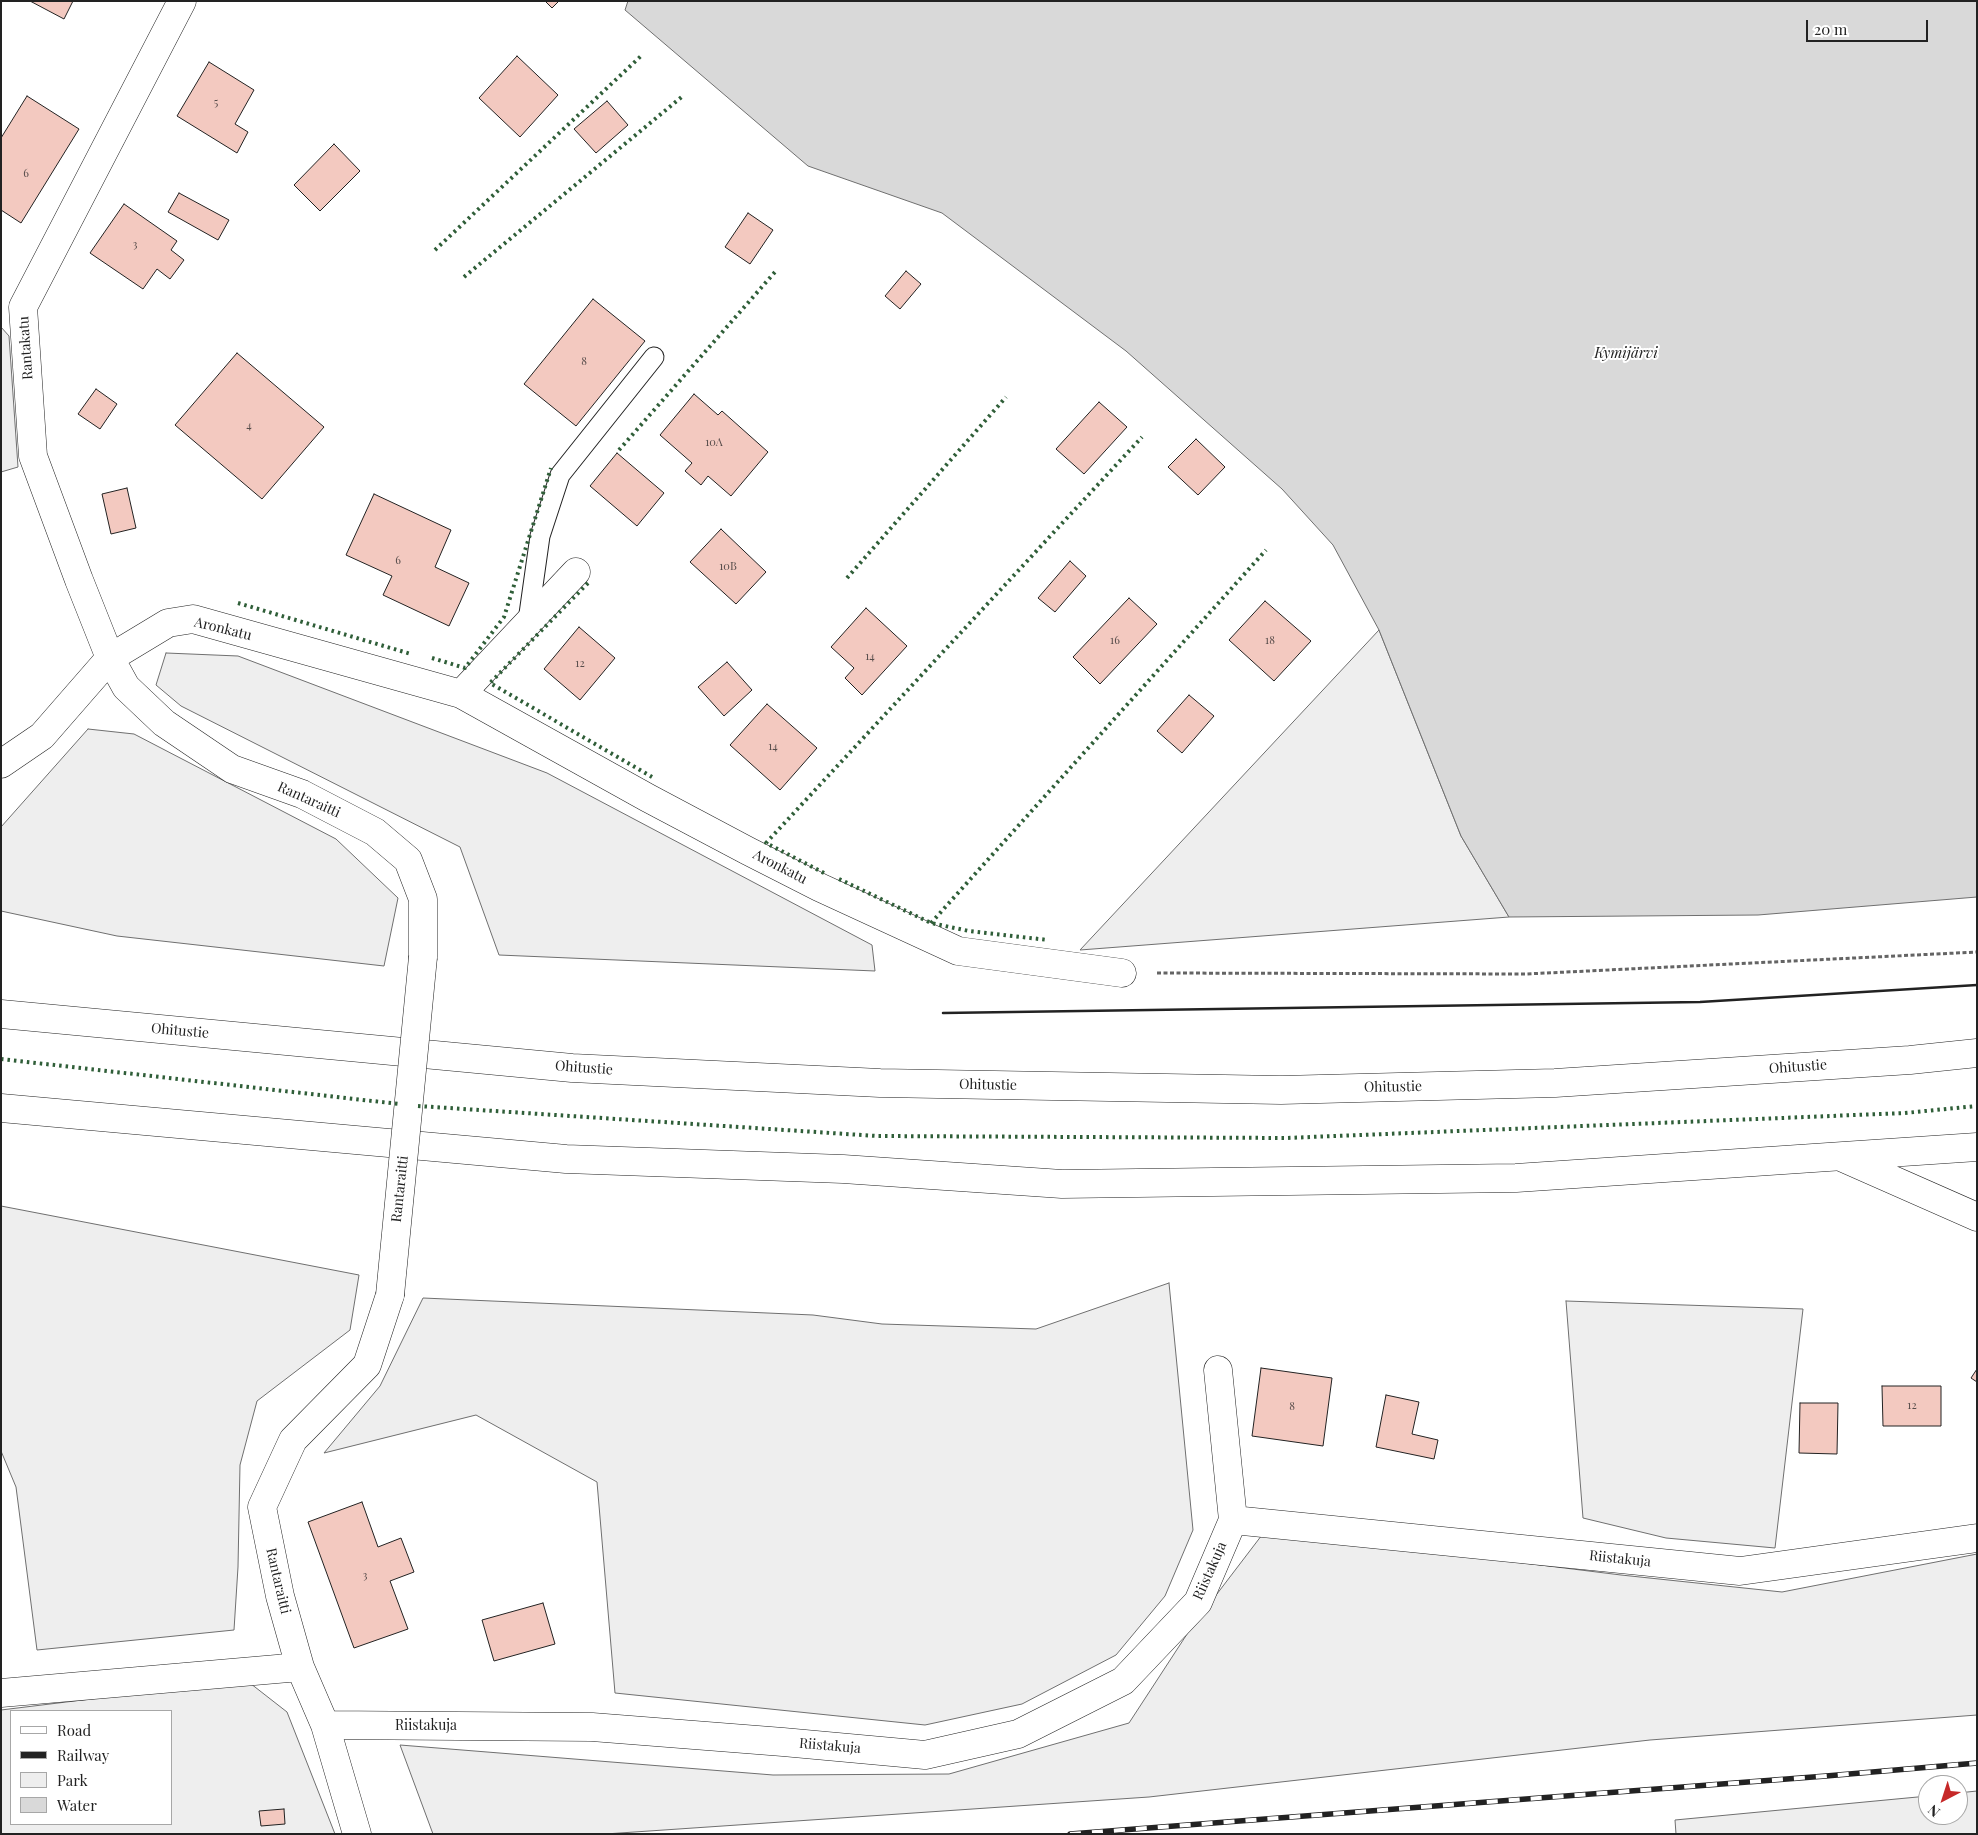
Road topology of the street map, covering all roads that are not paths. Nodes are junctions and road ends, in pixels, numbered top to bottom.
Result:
1 (182, 1) edge
2 (654, 357) dead end
3 (576, 572) dead end
4 (528, 621) junction
5 (110, 658) junction
6 (461, 694) junction
7 (1, 764) edge
8 (1122, 973) road end
9 (1, 1014) edge
10 (1977, 1053) edge
11 (1, 1108) edge
12 (1977, 1147) edge
13 (1838, 1156) junction
14 (1977, 1217) edge
15 (1218, 1370) dead end
16 (1233, 1520) junction
17 (1977, 1538) edge
18 (300, 1667) junction
19 (1, 1693) edge
20 (325, 1725) junction
21 (357, 1834) edge

1 - 5 main road, Rantakatu
2 - 4 lane
3 - 4 main road
4 - 6 main road
5 - 6 main road, Aronkatu
5 - 7 main road, Aronkatu
5 - 18 main road, Rantaraitti, bridge
6 - 8 main road, Aronkatu
9 - 10 main road, Ohitustie
11 - 13 main road
12 - 13 main road
13 - 14 main road
15 - 16 main road, Riistakuja
16 - 17 main road, Riistakuja
16 - 20 main road, Riistakuja
18 - 19 main road
18 - 20 main road, Rantaraitti
20 - 21 main road, Rantaraitti

